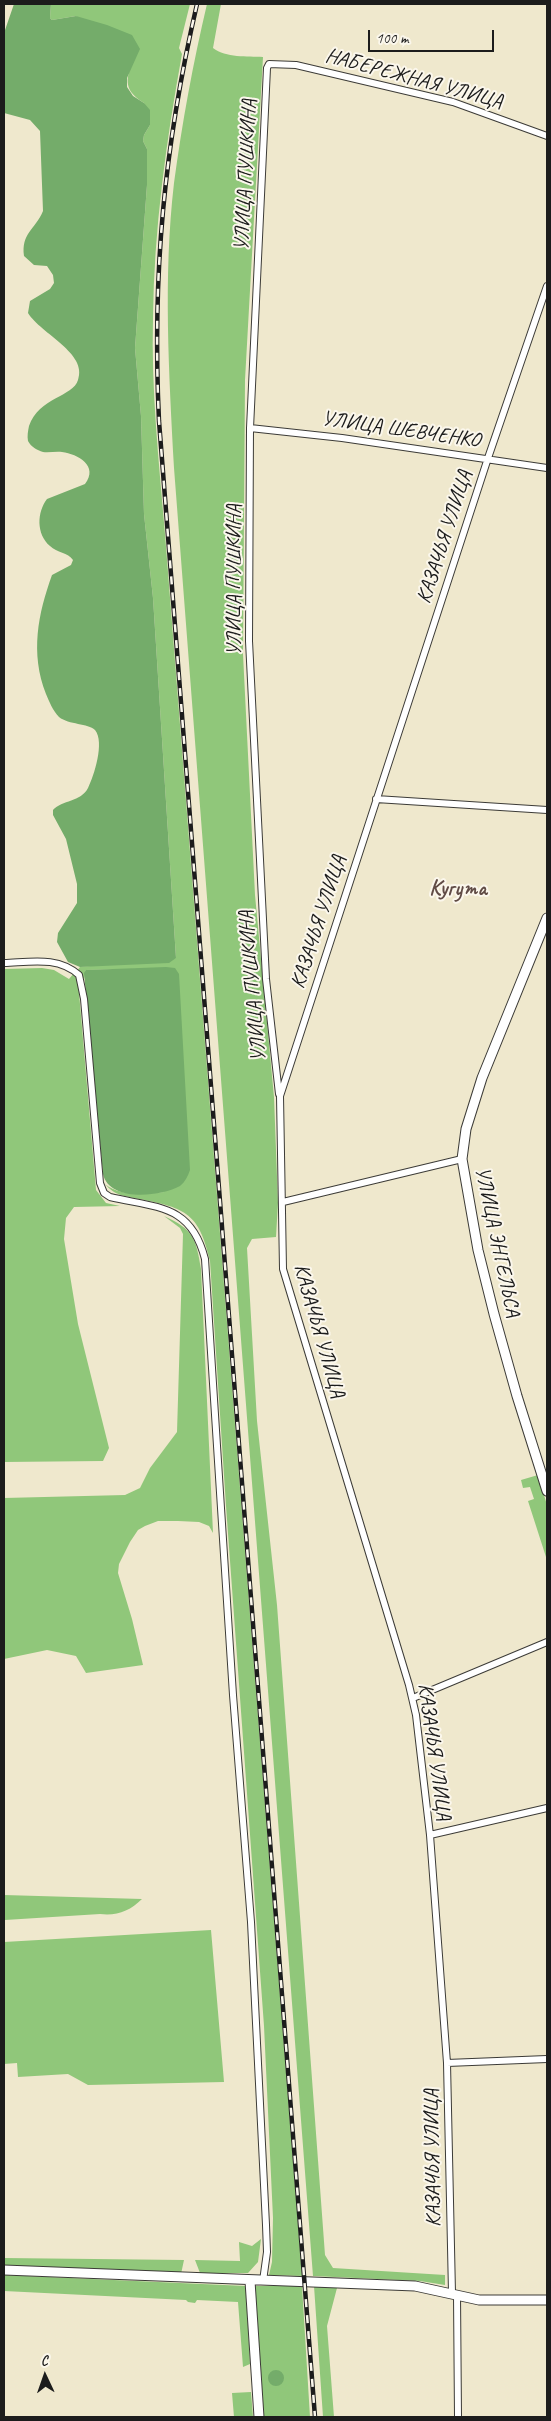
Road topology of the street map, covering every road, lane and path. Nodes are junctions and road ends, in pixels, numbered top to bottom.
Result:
1 (269, 64) joint
2 (547, 136) edge
3 (547, 286) edge
4 (250, 428) junction
5 (488, 458) junction
6 (547, 468) edge
7 (376, 799) junction
8 (547, 810) edge
9 (547, 918) edge
10 (4, 963) edge
11 (280, 1096) junction
12 (462, 1159) junction
13 (283, 1202) junction
14 (547, 1491) edge
15 (547, 1642) edge
16 (413, 1698) junction
17 (547, 1808) edge
18 (430, 1835) junction
19 (547, 2059) edge
20 (448, 2062) junction
21 (4, 2270) edge
22 (250, 2281) junction
23 (263, 2281) junction
24 (454, 2294) junction
25 (547, 2300) edge
26 (259, 2417) edge
27 (458, 2417) edge

1 - 2 street, НАБЕРЕЖНАЯ УЛИЦА
1 - 4 street, УЛИЦА ПУШКИНА
3 - 5 street, КАЗАЧЬЯ УЛИЦА
4 - 5 street, УЛИЦА ШЕВЧЕНКО
4 - 11 street, УЛИЦА ПУШКИНА
5 - 6 street, УЛИЦА ШЕВЧЕНКО
5 - 7 street, КАЗАЧЬЯ УЛИЦА
7 - 8 street
7 - 11 street, КАЗАЧЬЯ УЛИЦА
9 - 12 main road, УЛИЦА ЭНГЕЛЬСА
10 - 23 street
11 - 13 street, КАЗАЧЬЯ УЛИЦА
12 - 13 street
12 - 14 main road, УЛИЦА ЭНГЕЛЬСА
13 - 16 street, КАЗАЧЬЯ УЛИЦА
15 - 16 street
16 - 18 street, КАЗАЧЬЯ УЛИЦА
17 - 18 street
18 - 20 street, КАЗАЧЬЯ УЛИЦА
19 - 20 street
20 - 24 street, КАЗАЧЬЯ УЛИЦА
21 - 22 main road
22 - 23 main road
22 - 26 main road
23 - 24 main road
24 - 25 main road
24 - 27 street, КАЗАЧЬЯ УЛИЦА

